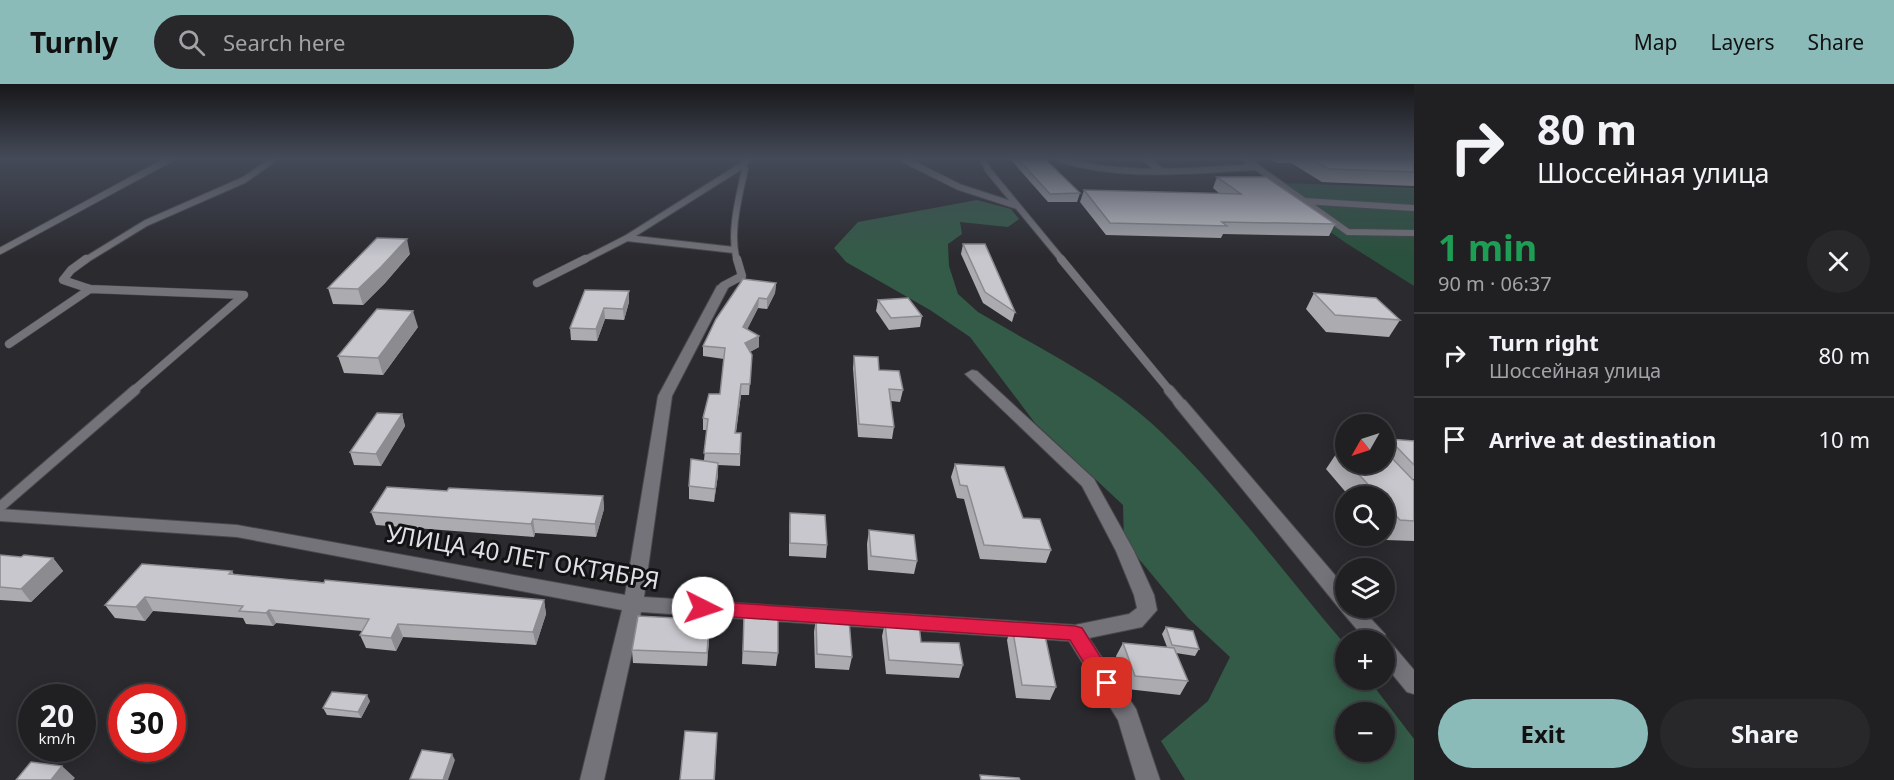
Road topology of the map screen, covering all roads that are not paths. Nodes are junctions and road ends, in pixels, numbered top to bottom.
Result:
1 (110, 191) edge
2 (224, 191) edge
3 (700, 191) edge
4 (740, 191) edge
5 (973, 191) edge
6 (1006, 191) edge
7 (1291, 191) edge
8 (1304, 201) junction
9 (1019, 207) junction
10 (1414, 208) edge
11 (1414, 233) edge
12 (627, 238) junction
13 (734, 250) junction
14 (0, 251) edge
15 (537, 283) dead end
16 (723, 286) joint
17 (90, 289) junction
18 (9, 344) dead end
19 (972, 374) dead end
20 (1180, 403) joint
21 (0, 507) edge
22 (0, 515) edge
23 (1335, 589) edge
24 (633, 604) junction
25 (1358, 618) edge
26 (1369, 630) edge
27 (1075, 633) junction
28 (1395, 662) edge
29 (1414, 685) edge
30 (592, 780) edge
31 (1148, 780) edge

1 - 14 lane
2 - 17 lane
3 - 12 lane
4 - 13 lane
5 - 9 lane
6 - 9 lane
7 - 8 lane
8 - 10 lane
8 - 11 lane
9 - 20 lane
12 - 13 lane
12 - 15 lane
13 - 16 lane
16 - 24 street
17 - 18 lane
17 - 21 lane
19 - 27 street, УЛИЦА 40 ЛЕТ ОКТЯБРЯ
20 - 23 street
22 - 24 street, УЛИЦА 40 ЛЕТ ОКТЯБРЯ
24 - 27 street, УЛИЦА 40 ЛЕТ ОКТЯБРЯ
24 - 30 street
25 - 26 street
27 - 31 street
28 - 29 street

